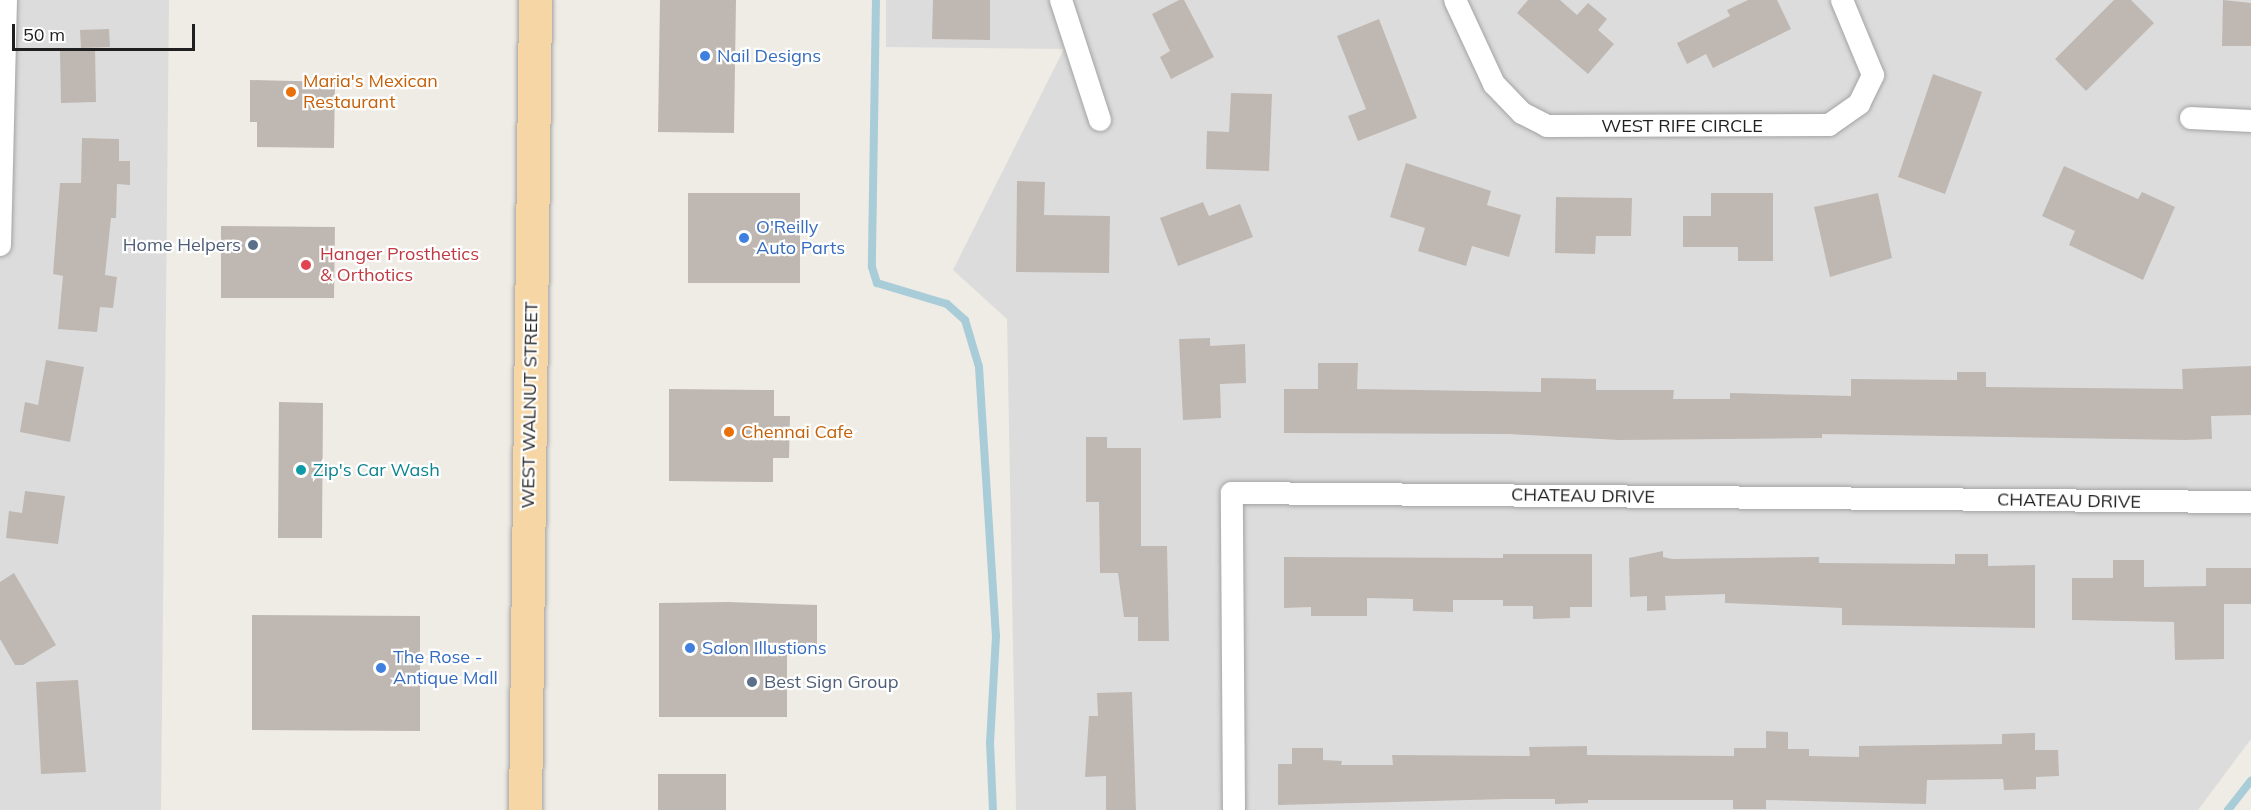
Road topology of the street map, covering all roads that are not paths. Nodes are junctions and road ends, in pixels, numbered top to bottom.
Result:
1 (6, 0) edge
2 (535, 0) edge
3 (1061, 0) edge
4 (1455, 0) edge
5 (1842, 0) edge
6 (2191, 118) dead end
7 (1100, 120) dead end
8 (2251, 121) edge
9 (0, 245) edge
10 (2251, 502) edge
11 (525, 810) edge
12 (1234, 810) edge

1 - 9 street
2 - 11 main road, WEST WALNUT STREET
3 - 7 street
4 - 5 street, WEST RIFE CIRCLE
6 - 8 street
10 - 12 street, CHATEAU DRIVE

